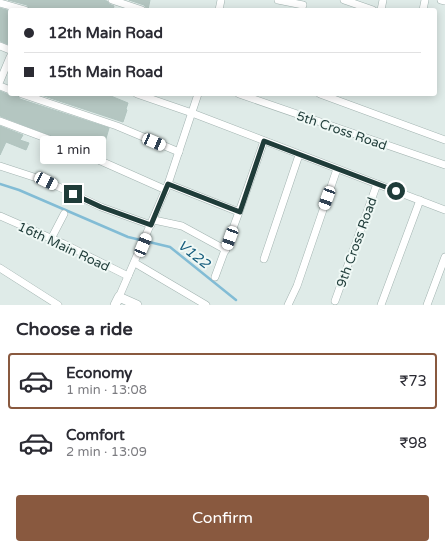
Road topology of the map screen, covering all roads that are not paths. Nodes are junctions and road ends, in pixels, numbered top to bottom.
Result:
1 (112, 0) edge
2 (278, 0) edge
3 (344, 0) edge
4 (441, 0) edge
5 (445, 1) edge
6 (0, 3) edge
7 (304, 5) dead end
8 (17, 8) edge
9 (136, 8) edge
10 (367, 8) edge
11 (8, 62) edge
12 (0, 81) edge
13 (28, 96) edge
14 (143, 96) edge
15 (197, 96) edge
16 (245, 96) edge
17 (325, 96) edge
18 (192, 113) junction
19 (0, 121) edge
20 (445, 140) edge
21 (264, 141) junction
22 (179, 152) junction
23 (299, 155) junction
24 (445, 165) edge
25 (0, 166) edge
26 (338, 169) junction
27 (378, 184) junction
28 (167, 187) junction
29 (420, 200) junction
30 (445, 210) edge
31 (240, 212) junction
32 (64, 214) dead end
33 (0, 216) edge
34 (152, 222) junction
35 (51, 239) junction
36 (226, 250) junction
37 (445, 257) edge
38 (264, 259) dead end
39 (134, 263) junction
40 (0, 268) edge
41 (128, 276) junction
42 (215, 277) dead end
43 (117, 301) edge
44 (336, 301) dead end
45 (58, 305) edge
46 (138, 305) edge
47 (206, 305) edge
48 (288, 305) edge
49 (381, 305) edge
50 (427, 305) edge

1 - 9 street
2 - 7 street
3 - 10 street
4 - 5 street
6 - 8 street
11 - 12 street
13 - 22 street
14 - 18 street
15 - 18 street
16 - 24 street, 5th Cross Road
17 - 20 street
18 - 21 street
18 - 22 street
19 - 28 street
21 - 23 street
21 - 31 street
22 - 28 street
23 - 26 street
23 - 38 street
25 - 34 street
26 - 27 street
26 - 48 street
27 - 29 street
27 - 44 street, 9th Cross Road
28 - 31 street
28 - 34 street
29 - 30 street
29 - 49 street
31 - 36 street
32 - 35 street
33 - 35 street, 16th Main Road
34 - 36 street
34 - 39 street
35 - 41 street, 16th Main Road
36 - 42 street
37 - 50 street
39 - 41 street
39 - 47 street
40 - 45 street
41 - 43 street
43 - 46 street

